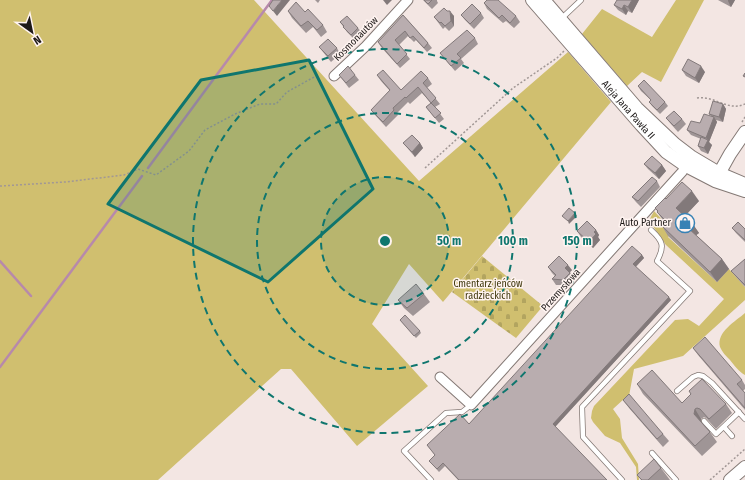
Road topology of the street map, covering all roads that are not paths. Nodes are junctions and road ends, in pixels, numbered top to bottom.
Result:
1 (408, 0) edge
2 (532, 0) edge
3 (544, 0) edge
4 (581, 0) edge
5 (560, 19) junction
6 (574, 42) junction
7 (334, 76) dead end
8 (743, 128) edge
9 (731, 154) junction
10 (694, 162) junction
11 (717, 177) junction
12 (745, 184) edge
13 (745, 191) edge
14 (651, 230) dead end
15 (440, 377) dead end
16 (677, 391) dead end
17 (471, 405) junction
18 (739, 412) junction
19 (745, 419) edge
20 (704, 421) edge
21 (724, 426) junction
22 (732, 436) dead end
23 (652, 453) dead end
24 (745, 467) edge
25 (431, 480) edge
26 (622, 480) edge
27 (676, 480) edge
28 (730, 480) edge

1 - 7 street, Kosmonautów
2 - 6 street, Aleja Jana Pawła II
3 - 5 street, Aleja Jana Pawła II
4 - 5 lane
5 - 6 street, Aleja Jana Pawła II
6 - 10 street, Aleja Jana Pawła II
8 - 9 street
9 - 10 street
9 - 11 street
10 - 11 street, Aleja Jana Pawła II
10 - 17 street, Przemysłowa
11 - 12 street, Aleja Jana Pawła II
11 - 13 street, Aleja Jana Pawła II
14 - 26 lane
15 - 17 street
16 - 18 lane
17 - 25 lane
18 - 19 lane
18 - 21 lane
20 - 21 lane
21 - 22 lane
23 - 27 lane
24 - 28 street

